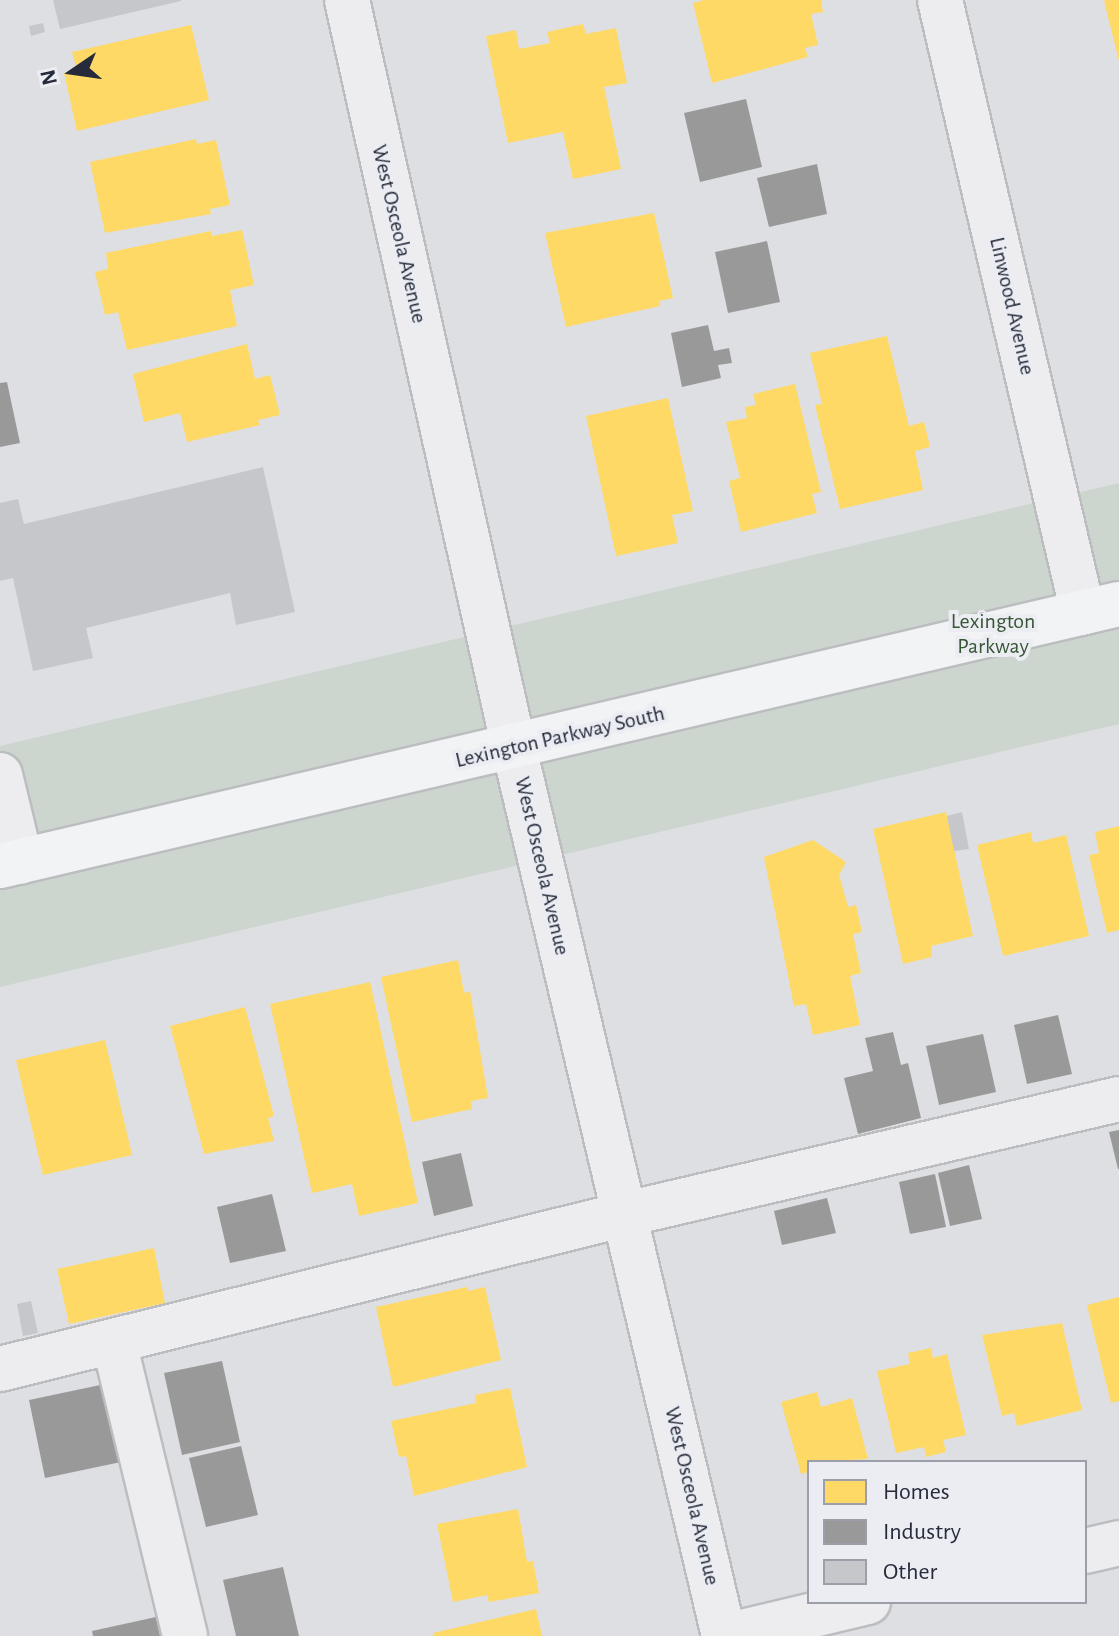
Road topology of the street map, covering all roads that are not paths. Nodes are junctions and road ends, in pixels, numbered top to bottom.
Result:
1 (347, 0) edge
2 (940, 0) edge
3 (1101, 609) edge
4 (514, 748) junction
5 (0, 775) edge
6 (10, 864) edge
7 (1119, 1099) edge
8 (626, 1214) junction
9 (114, 1342) junction
10 (0, 1369) edge
11 (1119, 1543) edge
12 (1087, 1551) edge
13 (860, 1604) edge
14 (185, 1636) edge
15 (725, 1636) edge

1 - 4 street, West Osceola Avenue
2 - 3 street, Linwood Avenue
3 - 4 main road, Lexington Parkway South
4 - 6 main road, Lexington Parkway South
4 - 8 street, West Osceola Avenue
5 - 6 street
7 - 8 street
8 - 9 street
8 - 15 street, West Osceola Avenue
9 - 10 street
9 - 14 street
11 - 12 street
13 - 15 street

